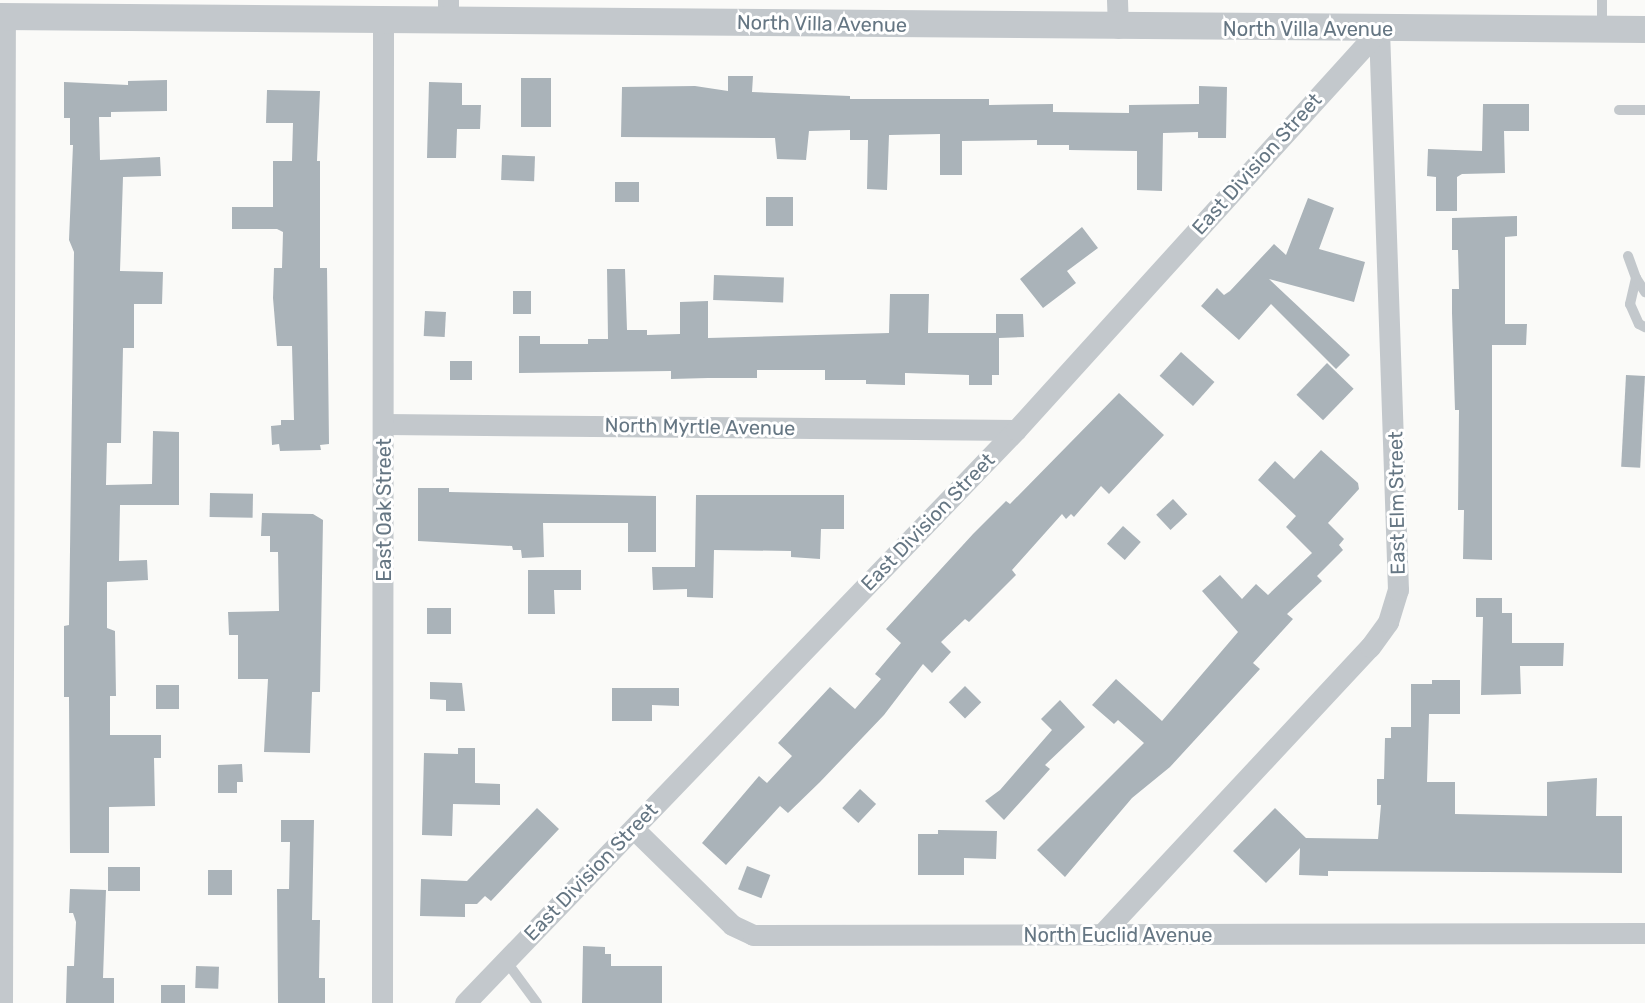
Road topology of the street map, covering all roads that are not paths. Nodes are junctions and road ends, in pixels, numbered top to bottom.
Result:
1 (1117, 0) edge
2 (1602, 0) edge
3 (448, 9) edge
4 (3, 16) edge
5 (383, 17) junction
6 (1118, 28) junction
7 (1602, 29) junction
8 (1645, 29) edge
9 (1379, 30) junction
10 (1619, 110) dead end
11 (1645, 110) edge
12 (1628, 256) dead end
13 (1636, 278) junction
14 (1645, 292) edge
15 (1645, 327) edge
16 (385, 424) junction
17 (1016, 430) junction
18 (633, 829) junction
19 (1645, 933) edge
20 (1101, 935) junction
21 (506, 961) junction
22 (2, 1003) edge
23 (382, 1003) edge
24 (465, 1003) edge
25 (537, 1003) edge

1 - 6 street
2 - 7 lane
3 - 5 street, North Villa Avenue
3 - 6 street, North Villa Avenue
4 - 5 street, North Villa Avenue
4 - 22 street
5 - 16 street, East Oak Street
6 - 9 street, North Villa Avenue
7 - 8 street, North Villa Avenue
7 - 9 street, North Villa Avenue
9 - 17 street, East Division Street
9 - 20 street, East Elm Street
10 - 11 lane
12 - 13 lane
13 - 14 lane
13 - 15 lane
16 - 17 street, North Myrtle Avenue
16 - 23 street, East Oak Street
17 - 18 street, East Division Street
18 - 20 street, North Euclid Avenue
18 - 21 street, East Division Street
19 - 20 street, North Euclid Avenue
21 - 24 street, East Division Street
21 - 25 lane

